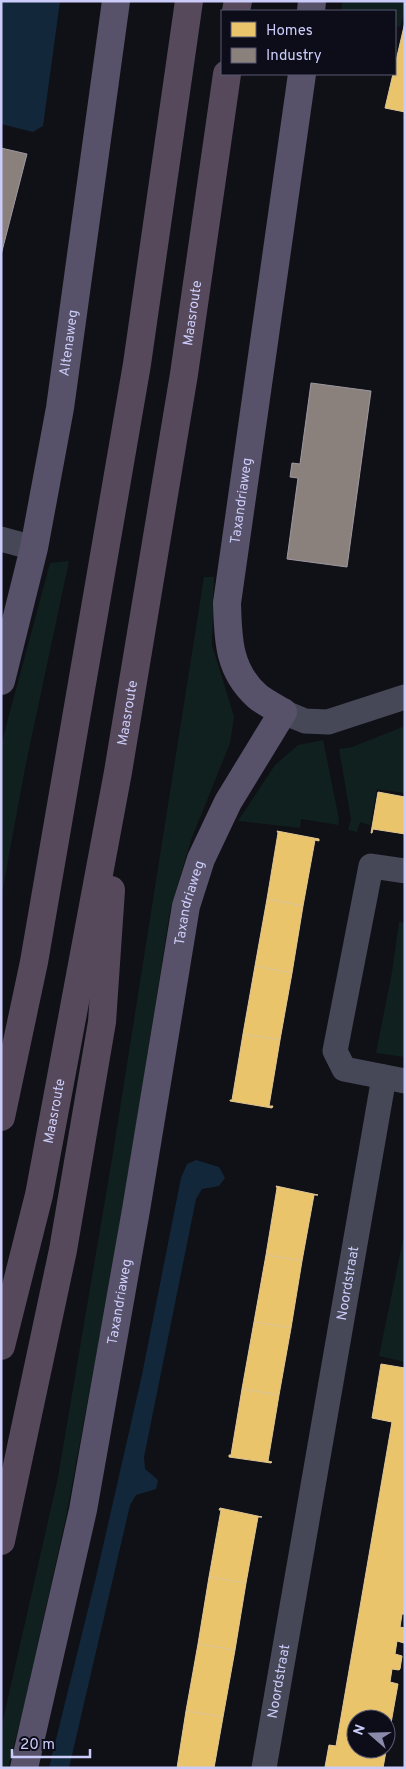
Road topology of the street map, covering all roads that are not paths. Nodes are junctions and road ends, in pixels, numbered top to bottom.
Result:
1 (116, 1) edge
2 (189, 1) edge
3 (228, 75) edge
4 (302, 75) edge
5 (1, 539) edge
6 (34, 548) junction
7 (1, 681) edge
8 (405, 697) edge
9 (283, 712) junction
10 (118, 772) junction
11 (405, 871) edge
12 (394, 1079) edge
13 (1, 1117) edge
14 (1, 1346) edge
15 (1, 1541) edge
16 (24, 1768) edge
17 (264, 1768) edge

1 - 6 main road, Altenaweg
2 - 13 highway
3 - 10 highway, Maasroute
4 - 9 main road, Taxandriaweg
5 - 6 street
6 - 7 main road, Altenaweg
8 - 9 street
9 - 16 main road, Taxandriaweg
10 - 14 highway, Maasroute
10 - 15 highway
11 - 12 street, Noordstraat
12 - 17 street, Noordstraat

